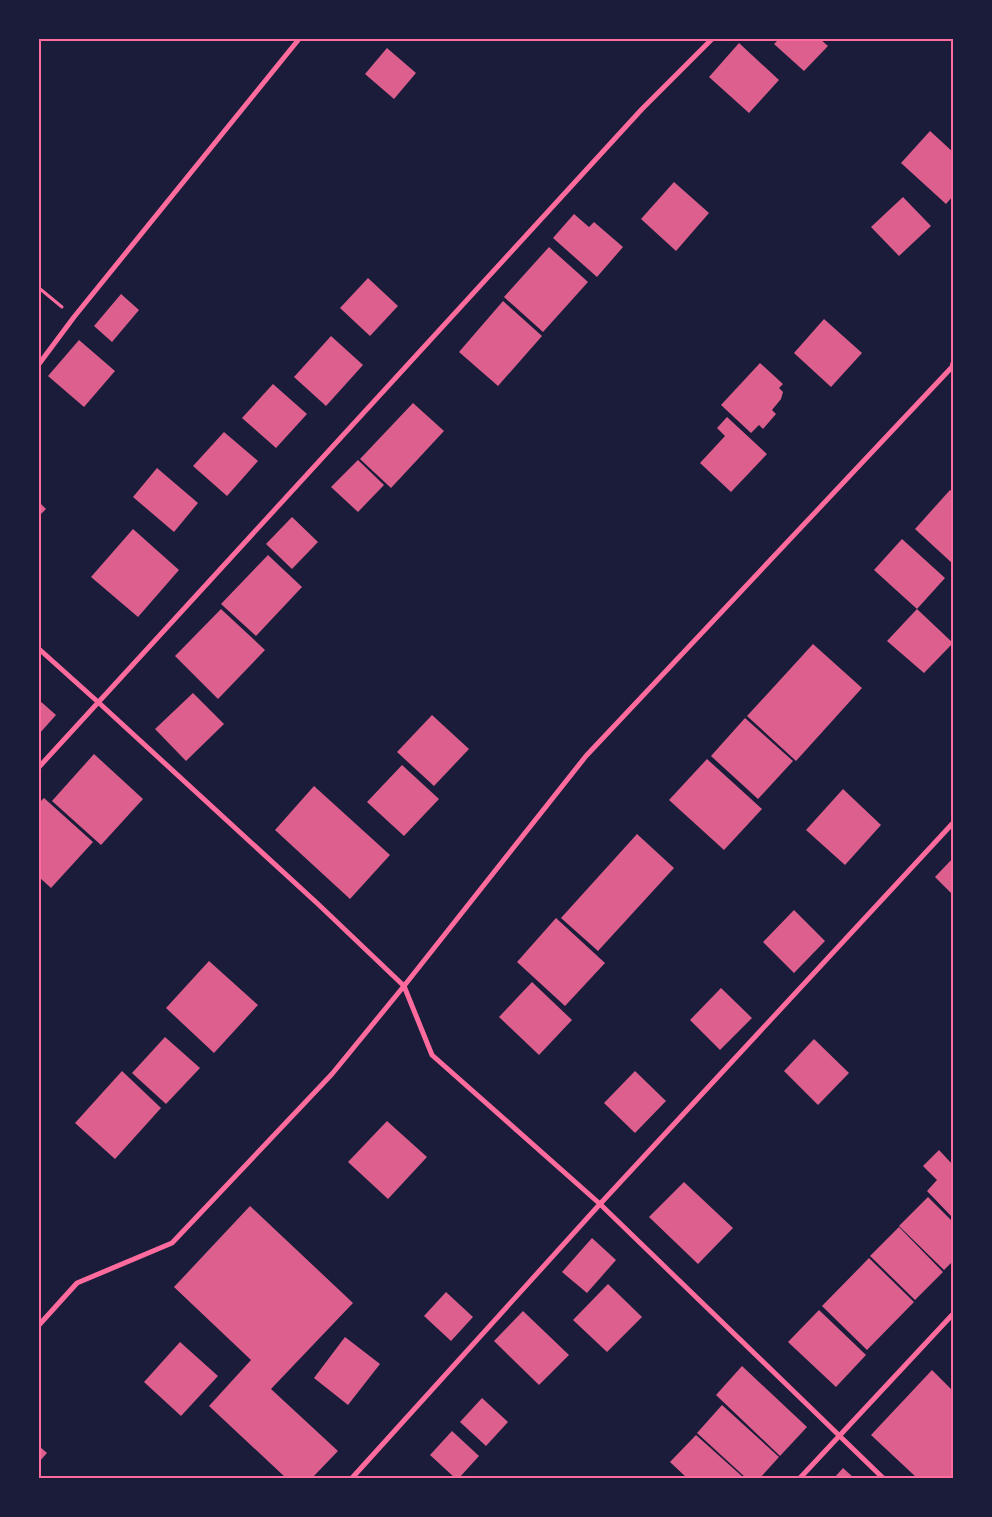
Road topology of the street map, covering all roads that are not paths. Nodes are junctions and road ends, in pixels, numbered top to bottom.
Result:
1 (299, 39) edge
2 (712, 39) edge
3 (953, 363) edge
4 (39, 364) edge
5 (39, 649) edge
6 (98, 702) junction
7 (39, 768) edge
8 (953, 823) edge
9 (404, 986) junction
10 (600, 1204) junction
11 (953, 1314) edge
12 (39, 1325) edge
13 (839, 1436) junction
14 (352, 1478) edge
15 (800, 1478) edge
16 (883, 1478) edge

1 - 4 street
2 - 6 street
3 - 9 street
5 - 6 street
6 - 7 street
6 - 9 street
8 - 10 street
9 - 10 street
9 - 12 street
10 - 13 street
10 - 14 street
11 - 13 street
13 - 15 street
13 - 16 street

